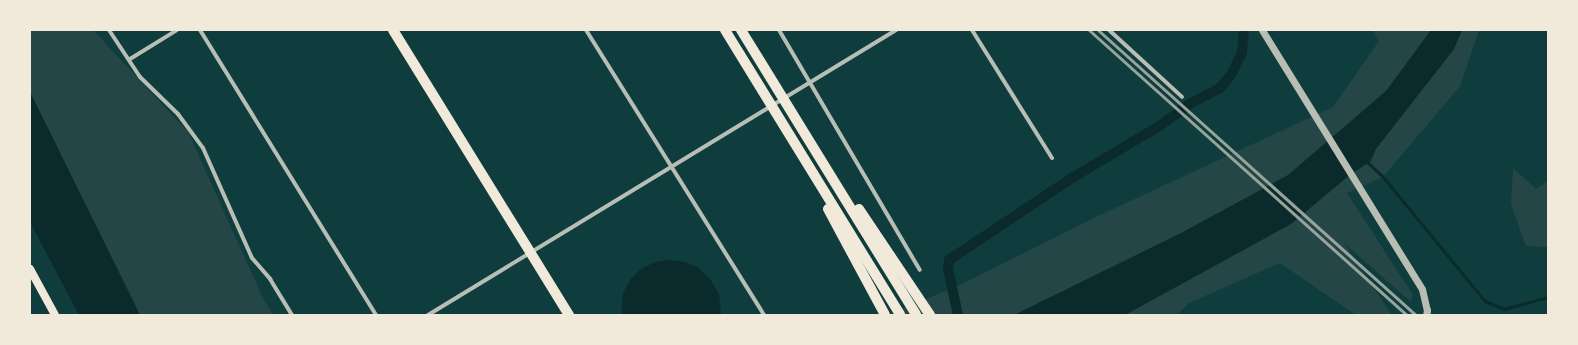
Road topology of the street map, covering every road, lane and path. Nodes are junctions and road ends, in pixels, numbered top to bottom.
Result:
1 (110, 30) edge
2 (177, 30) edge
3 (200, 30) edge
4 (393, 30) edge
5 (586, 30) edge
6 (725, 30) edge
7 (741, 30) edge
8 (779, 30) edge
9 (896, 30) edge
10 (972, 30) edge
11 (1109, 30) edge
12 (1262, 30) edge
13 (130, 59) junction
14 (811, 82) junction
15 (1182, 97) dead end
16 (790, 109) junction
17 (779, 118) junction
18 (1052, 158) dead end
19 (671, 167) junction
20 (530, 252) junction
21 (30, 269) edge
22 (920, 270) dead end
23 (55, 315) edge
24 (292, 315) edge
25 (376, 315) edge
26 (428, 315) edge
27 (569, 315) edge
28 (764, 315) edge
29 (885, 315) edge
30 (900, 315) edge
31 (916, 315) edge
32 (930, 315) edge
33 (1426, 315) edge

1 - 13 street
2 - 13 street
3 - 25 street
4 - 20 highway
5 - 19 street
6 - 17 highway
7 - 16 highway
8 - 14 street
9 - 14 street
10 - 18 street
11 - 15 street
12 - 33 street
13 - 24 street
14 - 19 street
14 - 22 street
16 - 31 highway
16 - 32 highway
17 - 29 highway
17 - 30 highway
19 - 20 street
19 - 28 street
20 - 26 street
20 - 27 highway
21 - 23 main road

